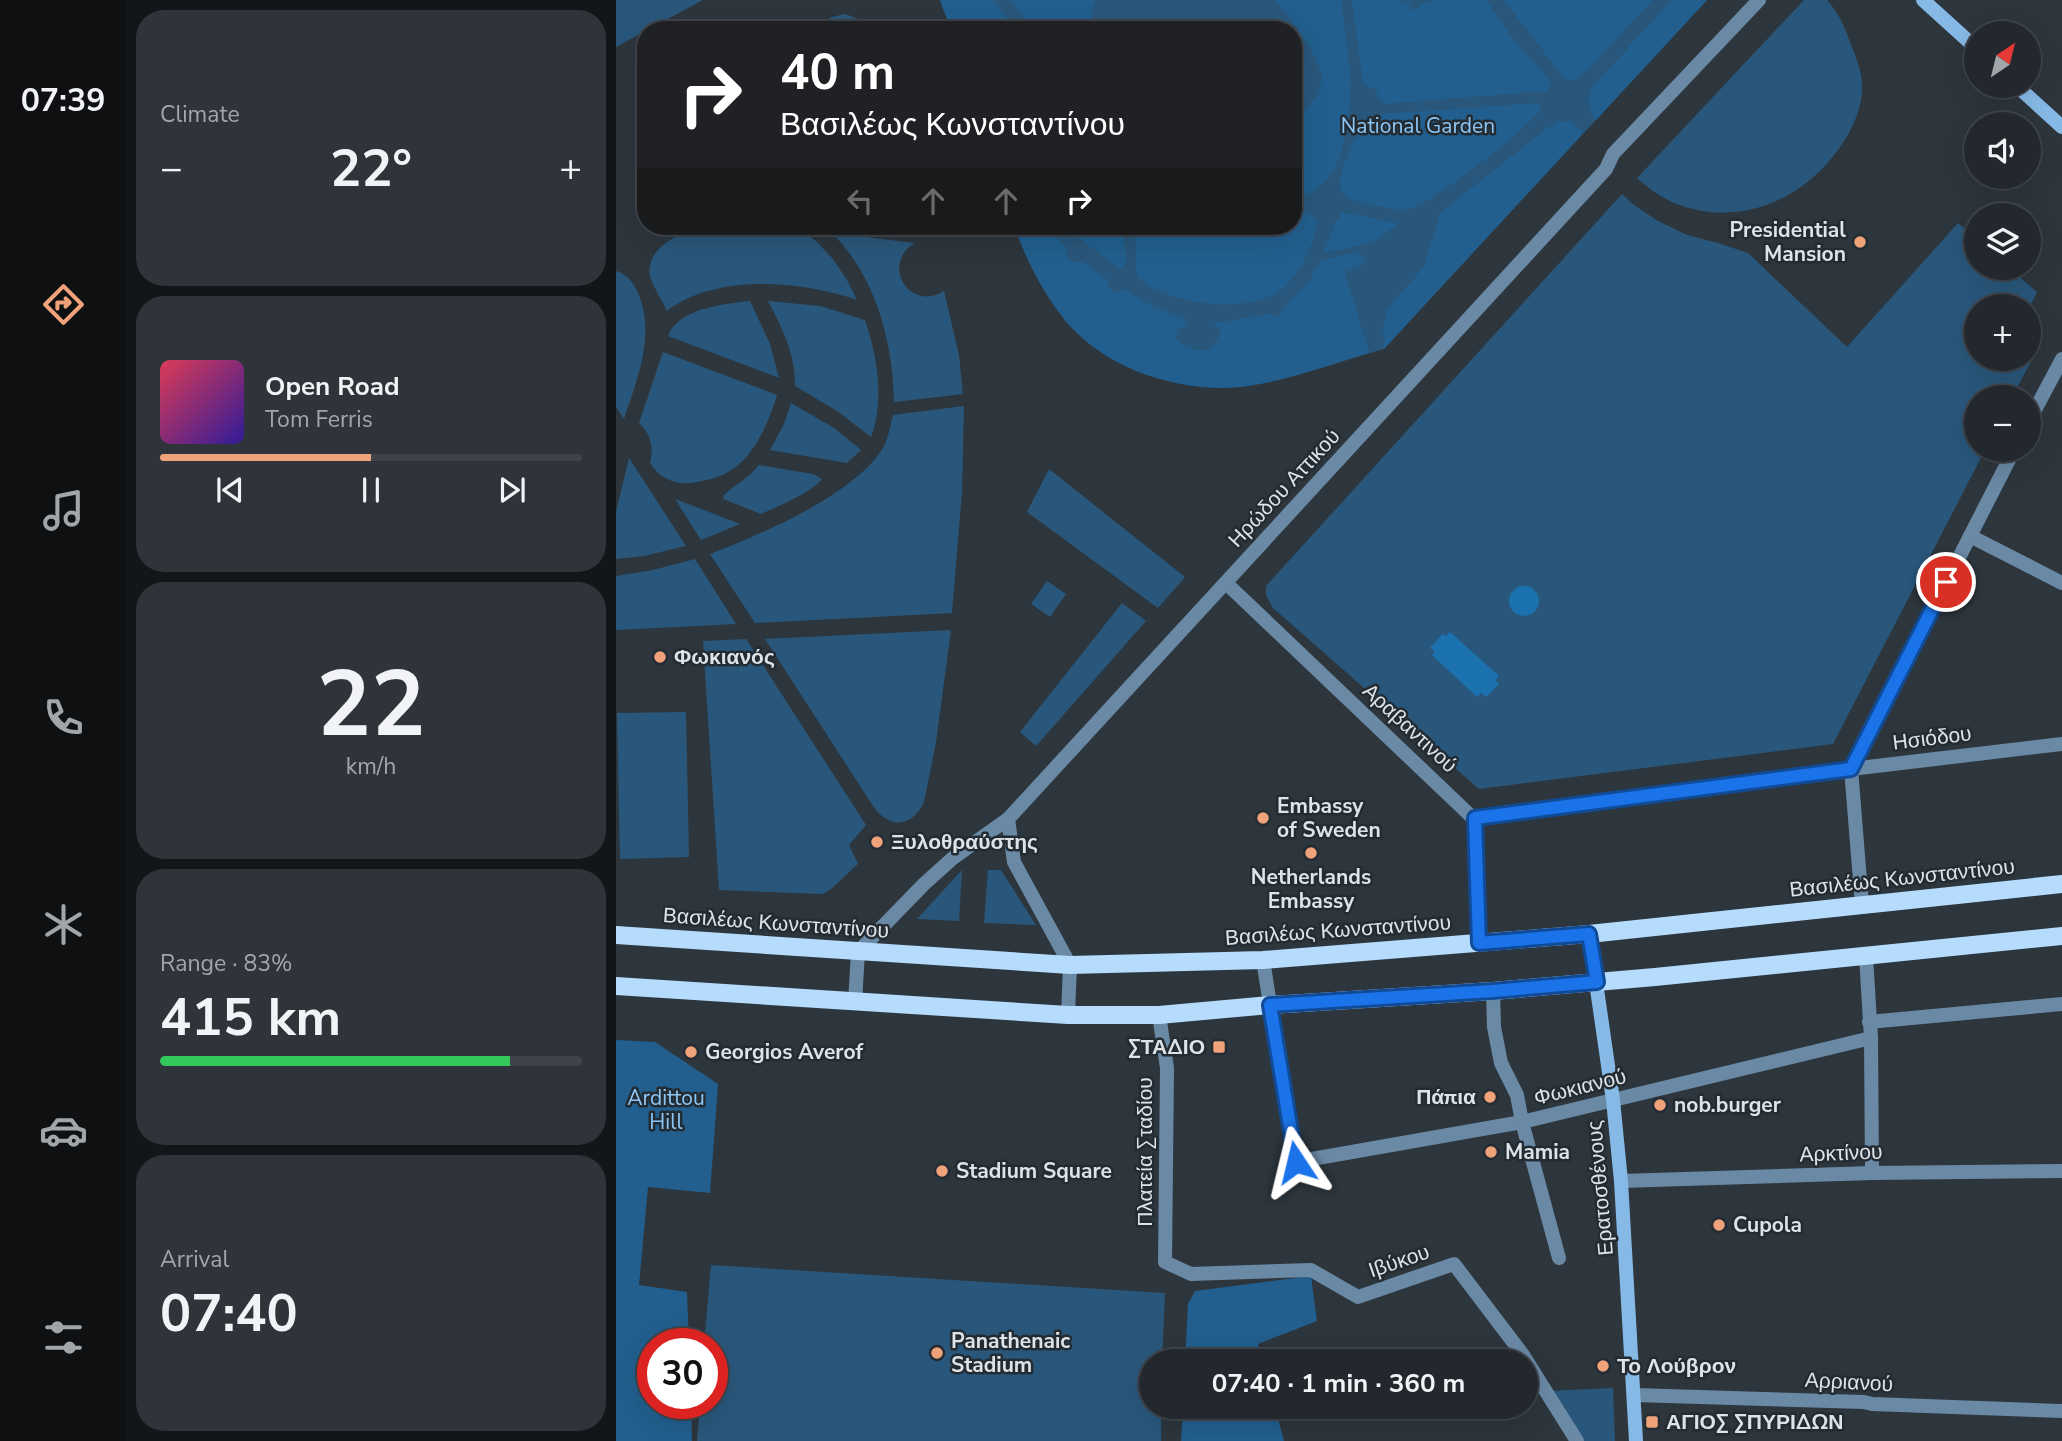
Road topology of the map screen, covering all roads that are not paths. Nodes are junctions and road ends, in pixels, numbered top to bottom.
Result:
1 (1759, 0) edge
2 (1923, 0) edge
3 (1964, 37) edge
4 (2030, 98) edge
5 (2062, 127) edge
6 (2062, 359) edge
7 (2041, 399) edge
8 (2008, 462) edge
9 (1970, 536) junction
10 (1226, 583) junction
11 (2062, 583) edge
12 (2062, 744) edge
13 (1851, 769) junction
14 (1475, 818) junction
15 (1007, 819) junction
16 (2062, 884) edge
17 (1862, 905) junction
18 (1589, 934) junction
19 (616, 935) edge
20 (2062, 936) edge
21 (1479, 943) junction
22 (858, 952) junction
23 (1866, 956) junction
24 (1263, 960) junction
25 (1070, 965) junction
26 (1597, 982) junction
27 (616, 986) edge
28 (1493, 991) junction
29 (855, 1002) junction
30 (2062, 1004) edge
31 (1270, 1005) junction
32 (1068, 1015) junction
33 (1159, 1015) junction
34 (1869, 1022) junction
35 (1871, 1038) junction
36 (1613, 1100) junction
37 (1522, 1122) junction
38 (2062, 1171) edge
39 (1872, 1173) junction
40 (1621, 1181) junction
41 (1559, 1258) dead end
42 (1191, 1274) joint
43 (1634, 1395) junction
44 (2062, 1411) edge
45 (1577, 1441) edge
46 (1636, 1441) edge

1 - 10 street, Ηρώδου Αττικού
2 - 3 main road
4 - 5 main road
6 - 7 street
8 - 9 street
9 - 11 street
9 - 13 street
10 - 14 street, Αραβαντινού
10 - 15 street, Ηρώδου Αττικού
12 - 13 street, Ησιόδου
13 - 14 street, Ησιόδου
13 - 17 street
14 - 21 street
15 - 22 street, Ηρώδου Αττικού
15 - 25 street
16 - 17 main road, Βασιλέως Κωνσταντίνου
17 - 18 main road, Βασιλέως Κωνσταντίνου
18 - 21 main road, Βασιλέως Κωνσταντίνου
18 - 26 main road, Ερατοσθένους
19 - 22 main road, Βασιλέως Κωνσταντίνου
20 - 23 main road
21 - 24 main road, Βασιλέως Κωνσταντίνου
22 - 25 main road, Βασιλέως Κωνσταντίνου
22 - 29 street
23 - 26 main road
23 - 34 street
24 - 25 main road, Βασιλέως Κωνσταντίνου
24 - 31 street
25 - 32 street
26 - 28 main road
26 - 36 main road, Ερατοσθένους
27 - 29 main road
28 - 31 main road
28 - 37 street
29 - 32 main road
30 - 34 street
31 - 33 main road
31 - 37 street, Φωκιανού
32 - 33 main road
33 - 42 street, Πλατεία Σταδίου
34 - 35 street
35 - 36 street, Φωκιανού
35 - 39 street
36 - 37 street, Φωκιανού
36 - 40 main road, Ερατοσθένους
37 - 41 street
38 - 39 street, Αρκτίνου
39 - 40 street, Αρκτίνου
40 - 43 main road, Ερατοσθένους
42 - 45 street, Ιβύκου
43 - 44 street, Αρριανού
43 - 46 main road, Ερατοσθένους

